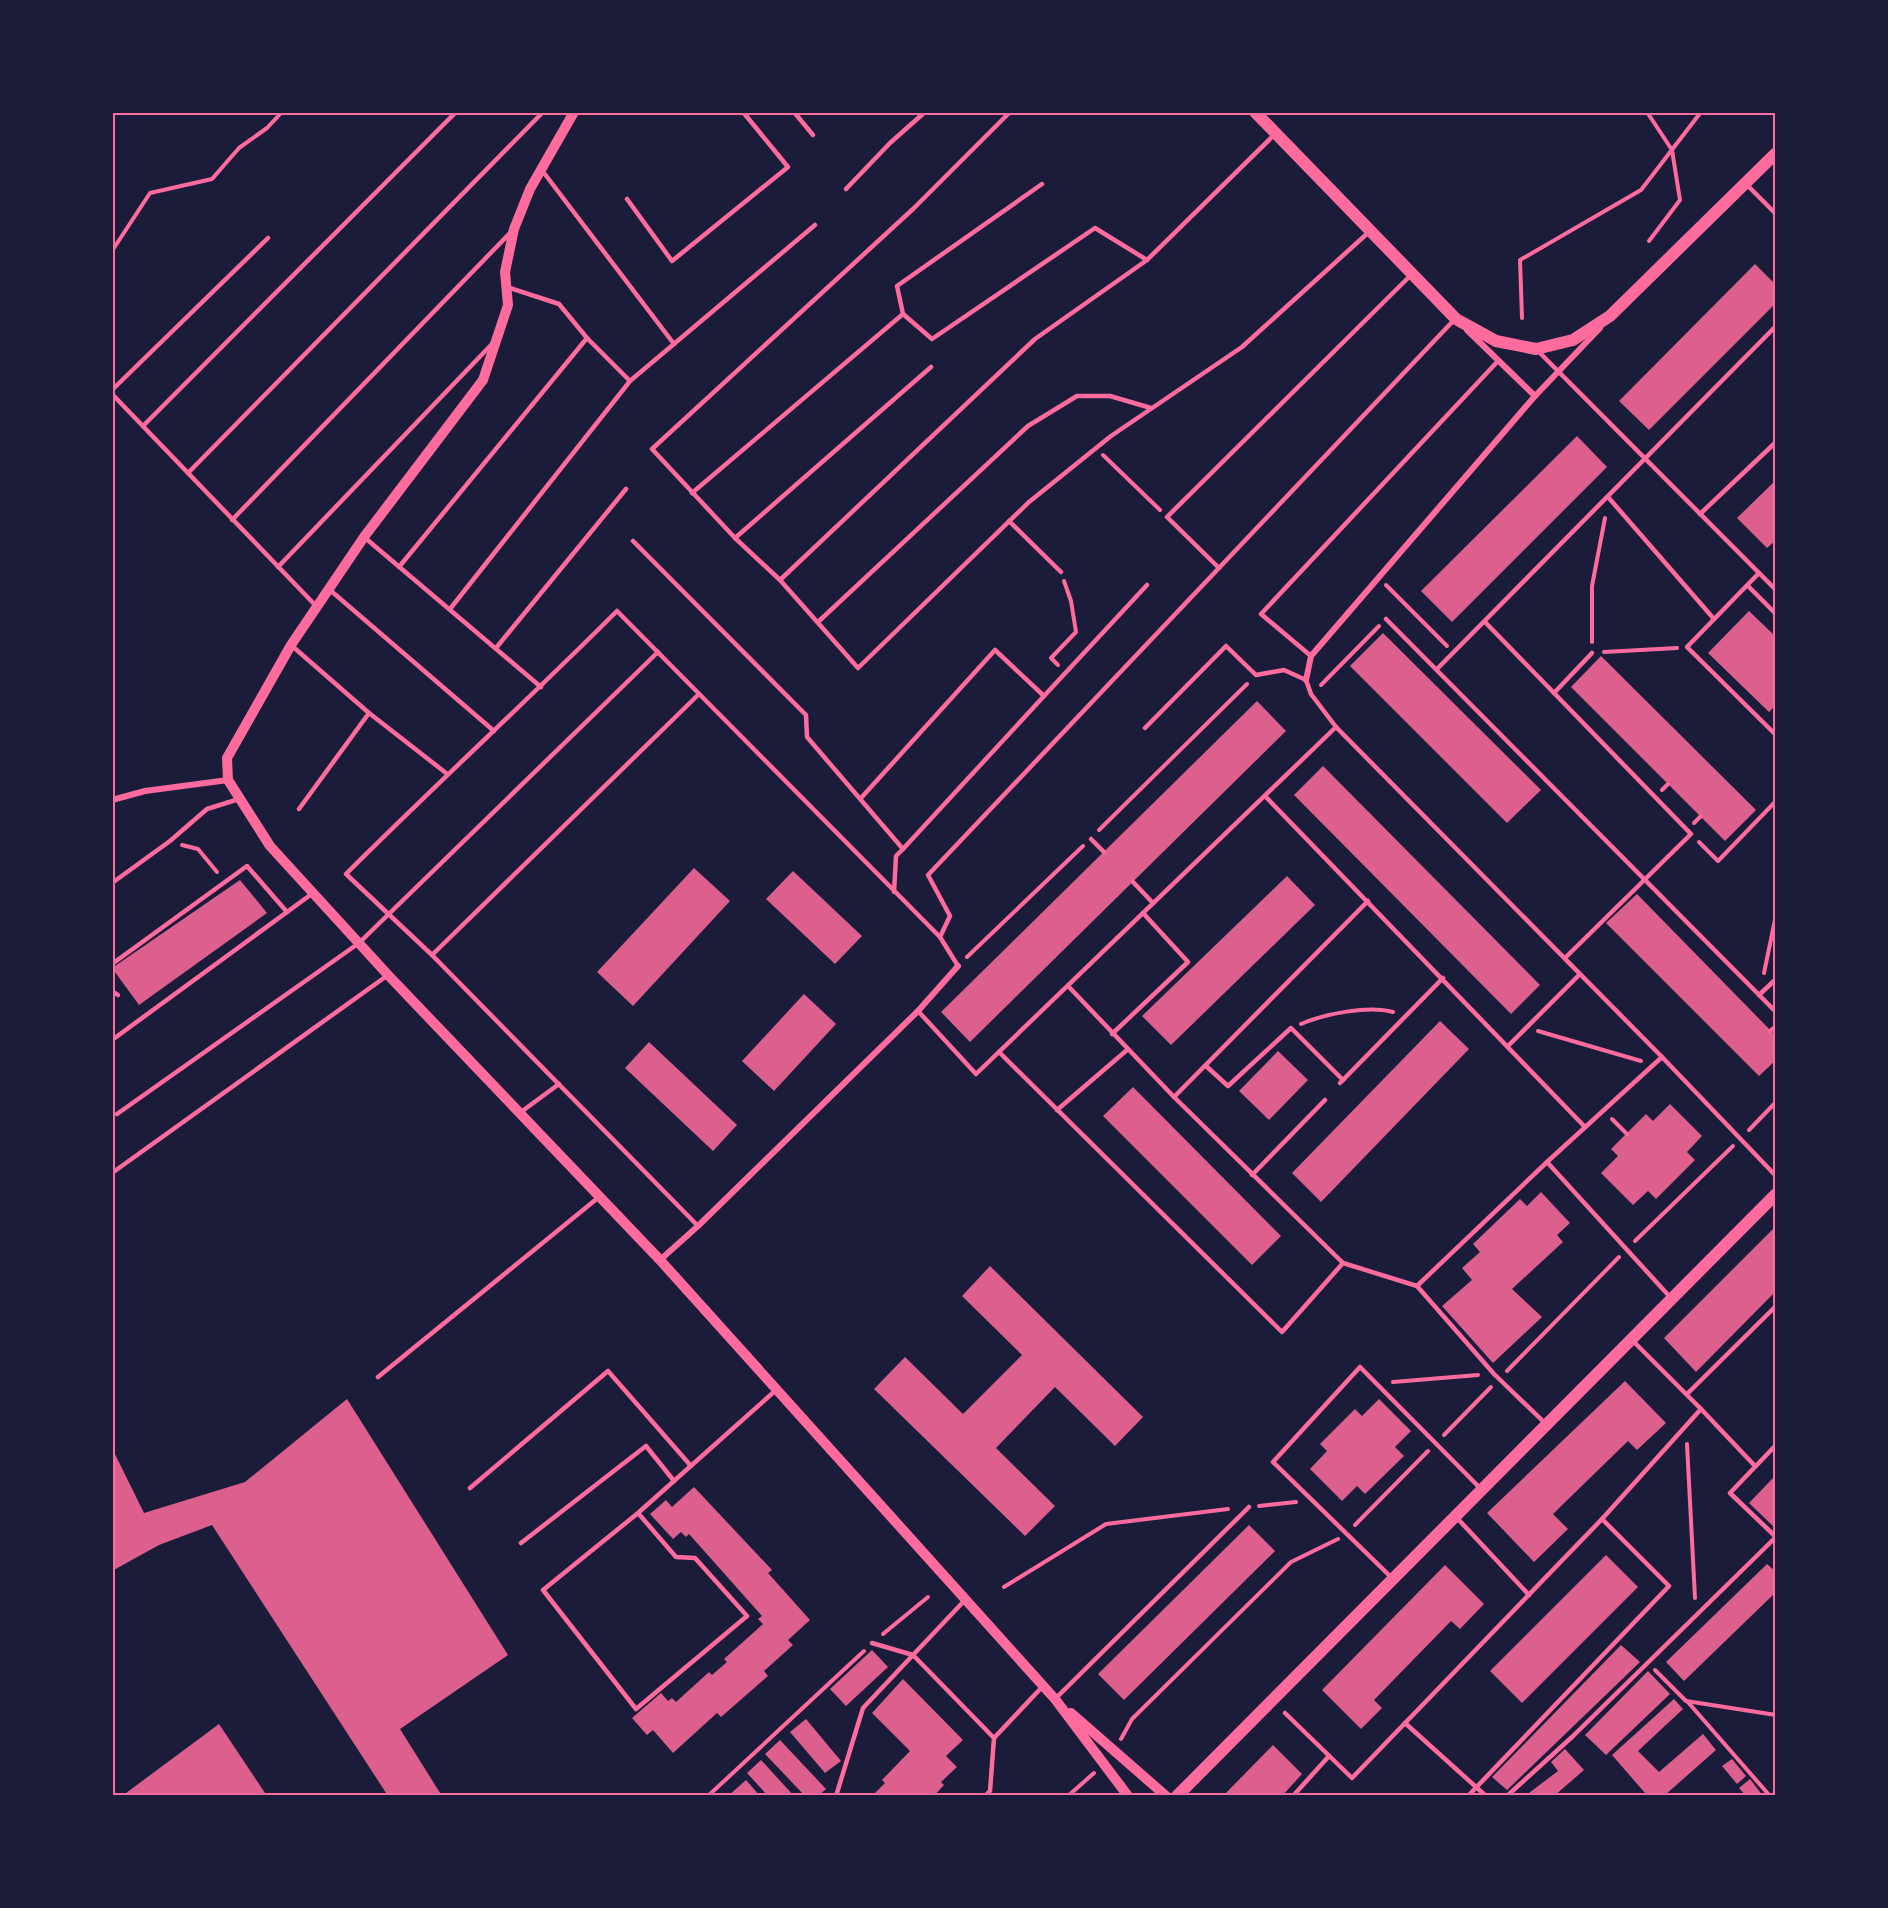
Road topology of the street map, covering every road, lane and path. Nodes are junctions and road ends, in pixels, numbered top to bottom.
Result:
1 (282, 112) edge
2 (456, 112) edge
3 (543, 112) edge
4 (574, 112) edge
5 (744, 112) edge
6 (794, 112) edge
7 (925, 112) edge
8 (1010, 112) edge
9 (1255, 112) edge
10 (1647, 112) edge
11 (1701, 112) edge
12 (1276, 134) junction
13 (813, 135) dead end
14 (1672, 150) junction
15 (1776, 153) edge
16 (540, 169) junction
17 (1745, 183) junction
18 (1042, 184) dead end
19 (846, 189) dead end
20 (627, 199) dead end
21 (1776, 214) edge
22 (814, 225) dead end
23 (514, 229) junction
24 (1370, 231) junction
25 (268, 238) dead end
26 (1649, 241) dead end
27 (112, 251) edge
28 (1147, 260) junction
29 (1412, 274) junction
30 (506, 287) junction
31 (903, 314) junction
32 (1610, 316) junction
33 (1522, 318) dead end
34 (1456, 319) junction
35 (1776, 326) edge
36 (500, 335) junction
37 (587, 338) junction
38 (674, 344) junction
39 (1536, 349) junction
40 (1498, 361) junction
41 (931, 367) dead end
42 (1558, 372) junction
43 (630, 381) junction
44 (112, 392) edge
45 (1535, 396) junction
46 (1152, 408) junction
47 (143, 426) junction
48 (1776, 442) edge
49 (1096, 448) junction
50 (1645, 458) junction
51 (188, 473) junction
52 (626, 489) dead end
53 (692, 493) junction
54 (1608, 497) junction
55 (1700, 514) junction
56 (1167, 517) junction
57 (232, 519) junction
58 (1009, 521) junction
59 (364, 537) junction
60 (735, 538) junction
61 (633, 541) dead end
62 (278, 567) junction
63 (399, 567) junction
64 (1220, 568) junction
65 (1061, 572) joint
66 (1759, 573) junction
67 (1379, 579) junction
68 (780, 580) junction
69 (1147, 585) dead end
70 (1748, 585) junction
71 (330, 589) junction
72 (1776, 590) edge
73 (317, 608) junction
74 (450, 609) junction
75 (1776, 614) edge
76 (1386, 619) joint
77 (1714, 619) junction
78 (818, 622) junction
79 (1485, 622) junction
80 (291, 645) junction
81 (1687, 647) junction
82 (496, 648) junction
83 (658, 652) junction
84 (1454, 653) junction
85 (1592, 653) junction
86 (1311, 656) junction
87 (1437, 669) junction
88 (1066, 672) junction
89 (1256, 675) junction
90 (1305, 680) junction
91 (541, 687) junction
92 (1554, 693) junction
93 (699, 694) junction
94 (1311, 694) junction
95 (1044, 696) junction
96 (369, 713) junction
97 (1145, 728) dead end
98 (1336, 728) junction
99 (494, 731) junction
100 (1776, 735) edge
101 (446, 773) junction
102 (228, 780) junction
103 (1265, 796) junction
104 (861, 798) junction
105 (239, 799) junction
106 (112, 800) edge
107 (1774, 804) edge
108 (299, 809) dead end
109 (1691, 834) junction
110 (1091, 839) junction
111 (170, 841) junction
112 (903, 849) junction
113 (1104, 852) dead end
114 (1645, 878) junction
115 (226, 882) junction
116 (1133, 882) dead end
117 (112, 883) edge
118 (894, 892) junction
119 (313, 893) junction
120 (1368, 901) junction
121 (1154, 903) junction
122 (287, 912) junction
123 (389, 913) junction
124 (1143, 913) junction
125 (1776, 915) edge
126 (940, 937) junction
127 (359, 943) junction
128 (432, 955) junction
129 (1565, 958) junction
130 (112, 964) edge
131 (958, 966) junction
132 (1580, 974) junction
133 (388, 975) junction
134 (1443, 978) junction
135 (1776, 979) edge
136 (1068, 986) junction
137 (112, 991) edge
138 (118, 995) dead end
139 (1759, 995) junction
140 (918, 1011) junction
141 (1776, 1012) edge
142 (1406, 1016) junction
143 (1776, 1026) edge
144 (1526, 1027) junction
145 (1291, 1028) junction
146 (1770, 1031) dead end
147 (1112, 1034) junction
148 (112, 1040) edge
149 (1508, 1046) junction
150 (1127, 1050) junction
151 (999, 1052) junction
152 (1662, 1057) junction
153 (1206, 1066) junction
154 (559, 1084) junction
155 (1174, 1097) junction
156 (1325, 1100) dead end
157 (1776, 1102) edge
158 (1057, 1110) junction
159 (1603, 1110) junction
160 (521, 1112) junction
161 (117, 1114) dead end
162 (1585, 1127) junction
163 (1626, 1134) dead end
164 (1741, 1138) junction
165 (1547, 1162) junction
166 (112, 1173) edge
167 (1252, 1175) junction
168 (1776, 1176) edge
169 (1776, 1194) edge
170 (601, 1195) junction
171 (698, 1226) junction
172 (1627, 1250) junction
173 (660, 1260) junction
174 (1343, 1263) junction
175 (1417, 1286) junction
176 (1671, 1298) junction
177 (1776, 1306) edge
178 (1631, 1339) junction
179 (1494, 1374) junction
180 (378, 1377) dead end
181 (1500, 1379) junction
182 (1377, 1384) junction
183 (776, 1390) junction
184 (1687, 1394) junction
185 (1701, 1408) junction
186 (1546, 1424) junction
187 (1686, 1425) junction
188 (1436, 1443) junction
189 (1776, 1445) edge
190 (691, 1466) junction
191 (1755, 1466) junction
192 (674, 1481) junction
193 (470, 1488) dead end
194 (1481, 1489) junction
195 (1312, 1500) junction
196 (1249, 1507) junction
197 (638, 1513) junction
198 (1455, 1516) junction
199 (1602, 1519) junction
200 (1347, 1534) junction
201 (1776, 1537) edge
202 (521, 1543) dead end
203 (1393, 1579) junction
204 (1004, 1587) dead end
205 (1528, 1595) junction
206 (928, 1598) dead end
207 (965, 1600) junction
208 (1696, 1615) junction
209 (873, 1643) junction
210 (913, 1655) junction
211 (1648, 1662) junction
212 (1043, 1686) junction
213 (1055, 1699) junction
214 (1686, 1701) junction
215 (1285, 1713) dead end
216 (1776, 1715) edge
217 (1132, 1719) dead end
218 (1405, 1723) junction
219 (994, 1738) junction
220 (1329, 1756) junction
221 (1475, 1788) junction
222 (708, 1796) edge
223 (836, 1796) edge
224 (985, 1796) edge
225 (1128, 1796) edge
226 (1166, 1796) edge
227 (1178, 1796) edge
228 (1293, 1796) edge
229 (1468, 1796) edge
230 (1486, 1796) edge
231 (1507, 1796) edge
232 (1770, 1796) edge

1 - 27 path
2 - 47 lane
3 - 51 lane
4 - 16 street
5 - 20 lane
6 - 13 lane
7 - 19 lane
8 - 53 lane
9 - 12 main road
10 - 14 path
11 - 14 path
12 - 24 main road
12 - 28 lane
14 - 26 path
14 - 33 path
15 - 17 main road
16 - 23 street
16 - 38 lane
17 - 21 lane
17 - 32 main road
18 - 31 lane
22 - 38 lane
23 - 30 street
23 - 57 lane
24 - 29 main road
24 - 46 lane
25 - 44 lane
28 - 31 lane
28 - 68 lane
29 - 34 main road
29 - 56 lane
30 - 36 street
30 - 37 lane
31 - 53 lane
32 - 39 main road
32 - 42 street
34 - 39 main road
34 - 40 street
34 - 64 lane
35 - 50 lane
36 - 59 street
36 - 62 lane
37 - 43 lane
37 - 63 lane
38 - 43 lane
39 - 42 lane
40 - 45 street
40 - 86 lane
41 - 60 lane
42 - 45 street
42 - 50 lane
43 - 74 lane
44 - 47 lane
45 - 67 street
46 - 49 lane
46 - 78 lane
47 - 51 lane
48 - 55 lane
49 - 56 path
49 - 58 lane
50 - 54 lane
50 - 55 lane
51 - 57 lane
52 - 82 lane
53 - 60 lane
54 - 77 lane
54 - 79 lane
54 - 85 path
55 - 66 lane
56 - 64 lane
57 - 62 lane
58 - 65 lane
58 - 78 lane
59 - 63 lane
59 - 71 street
60 - 68 lane
61 - 104 lane
62 - 73 lane
63 - 74 lane
64 - 126 lane
65 - 88 path
66 - 70 lane
66 - 72 lane
67 - 84 path
67 - 86 street
68 - 78 lane
69 - 88 lane
70 - 75 lane
70 - 77 lane
71 - 73 street
71 - 99 lane
73 - 80 street
74 - 82 lane
76 - 87 lane
76 - 94 path
77 - 81 lane
79 - 84 lane
79 - 92 lane
80 - 96 lane
80 - 102 street
81 - 85 path
81 - 100 lane
82 - 91 lane
83 - 91 lane
83 - 93 lane
83 - 123 lane
84 - 87 lane
85 - 92 lane
86 - 90 street
87 - 114 lane
88 - 95 lane
89 - 90 lane
89 - 97 lane
89 - 110 path
90 - 94 lane
91 - 99 lane
92 - 109 lane
93 - 118 lane
93 - 128 lane
94 - 98 lane
95 - 104 lane
95 - 112 lane
96 - 101 lane
96 - 108 lane
98 - 103 lane
98 - 129 lane
99 - 101 lane
101 - 123 lane
102 - 105 street
102 - 106 street
103 - 120 lane
103 - 121 lane
104 - 112 lane
105 - 111 lane
105 - 119 street
107 - 109 path
109 - 114 lane
110 - 113 lane
110 - 131 path
111 - 115 path
111 - 117 lane
112 - 118 lane
114 - 129 lane
114 - 139 lane
115 - 122 lane
115 - 130 lane
116 - 121 lane
118 - 126 lane
119 - 122 lane
119 - 127 street
120 - 134 lane
120 - 153 lane
121 - 124 lane
122 - 148 lane
123 - 127 lane
123 - 128 lane
124 - 136 lane
124 - 147 lane
125 - 139 path
126 - 131 lane
127 - 133 street
127 - 161 lane
128 - 154 lane
129 - 132 lane
131 - 140 street
132 - 144 lane
132 - 152 lane
133 - 160 street
133 - 166 lane
134 - 142 lane
134 - 149 lane
135 - 139 lane
136 - 147 lane
136 - 151 lane
137 - 138 lane
139 - 141 lane
140 - 151 lane
140 - 171 street
142 - 145 path
142 - 145 lane
143 - 146 path
144 - 149 lane
144 - 152 path
145 - 153 lane
147 - 150 lane
149 - 162 lane
150 - 155 lane
150 - 158 lane
151 - 158 lane
152 - 159 lane
152 - 164 lane
153 - 155 lane
154 - 160 lane
154 - 171 lane
155 - 167 lane
156 - 167 lane
157 - 164 path
158 - 174 lane
159 - 162 lane
159 - 163 path
160 - 170 street
162 - 165 lane
164 - 168 lane
164 - 172 path
165 - 172 lane
165 - 175 lane
167 - 174 lane
169 - 176 main road
170 - 173 street
170 - 180 lane
171 - 173 street
172 - 176 lane
172 - 181 path
173 - 183 street
174 - 175 lane
175 - 179 lane
176 - 178 main road
177 - 184 lane
178 - 184 lane
178 - 186 main road
179 - 181 lane
179 - 182 path
181 - 186 lane
181 - 188 path
182 - 188 lane
182 - 195 lane
183 - 190 lane
183 - 207 street
184 - 185 lane
185 - 187 lane
185 - 191 lane
186 - 194 main road
187 - 199 lane
187 - 208 path
188 - 194 lane
188 - 200 path
189 - 191 lane
190 - 192 lane
190 - 193 lane
191 - 201 lane
192 - 197 lane
192 - 202 lane
194 - 198 main road
195 - 196 path
195 - 200 lane
196 - 204 path
196 - 213 lane
197 - 197 lane
198 - 203 main road
198 - 205 lane
199 - 205 lane
199 - 221 lane
200 - 203 lane
200 - 217 path
201 - 208 lane
203 - 227 main road
205 - 218 lane
206 - 209 path
207 - 210 lane
207 - 212 street
208 - 211 lane
209 - 210 lane
209 - 222 path
210 - 219 lane
210 - 223 lane
211 - 214 path
211 - 231 lane
212 - 213 street
212 - 219 lane
213 - 225 street
213 - 226 street
214 - 216 path
214 - 232 path
215 - 220 lane
218 - 220 lane
218 - 221 lane
219 - 224 lane
220 - 228 lane
221 - 229 lane
221 - 230 lane

